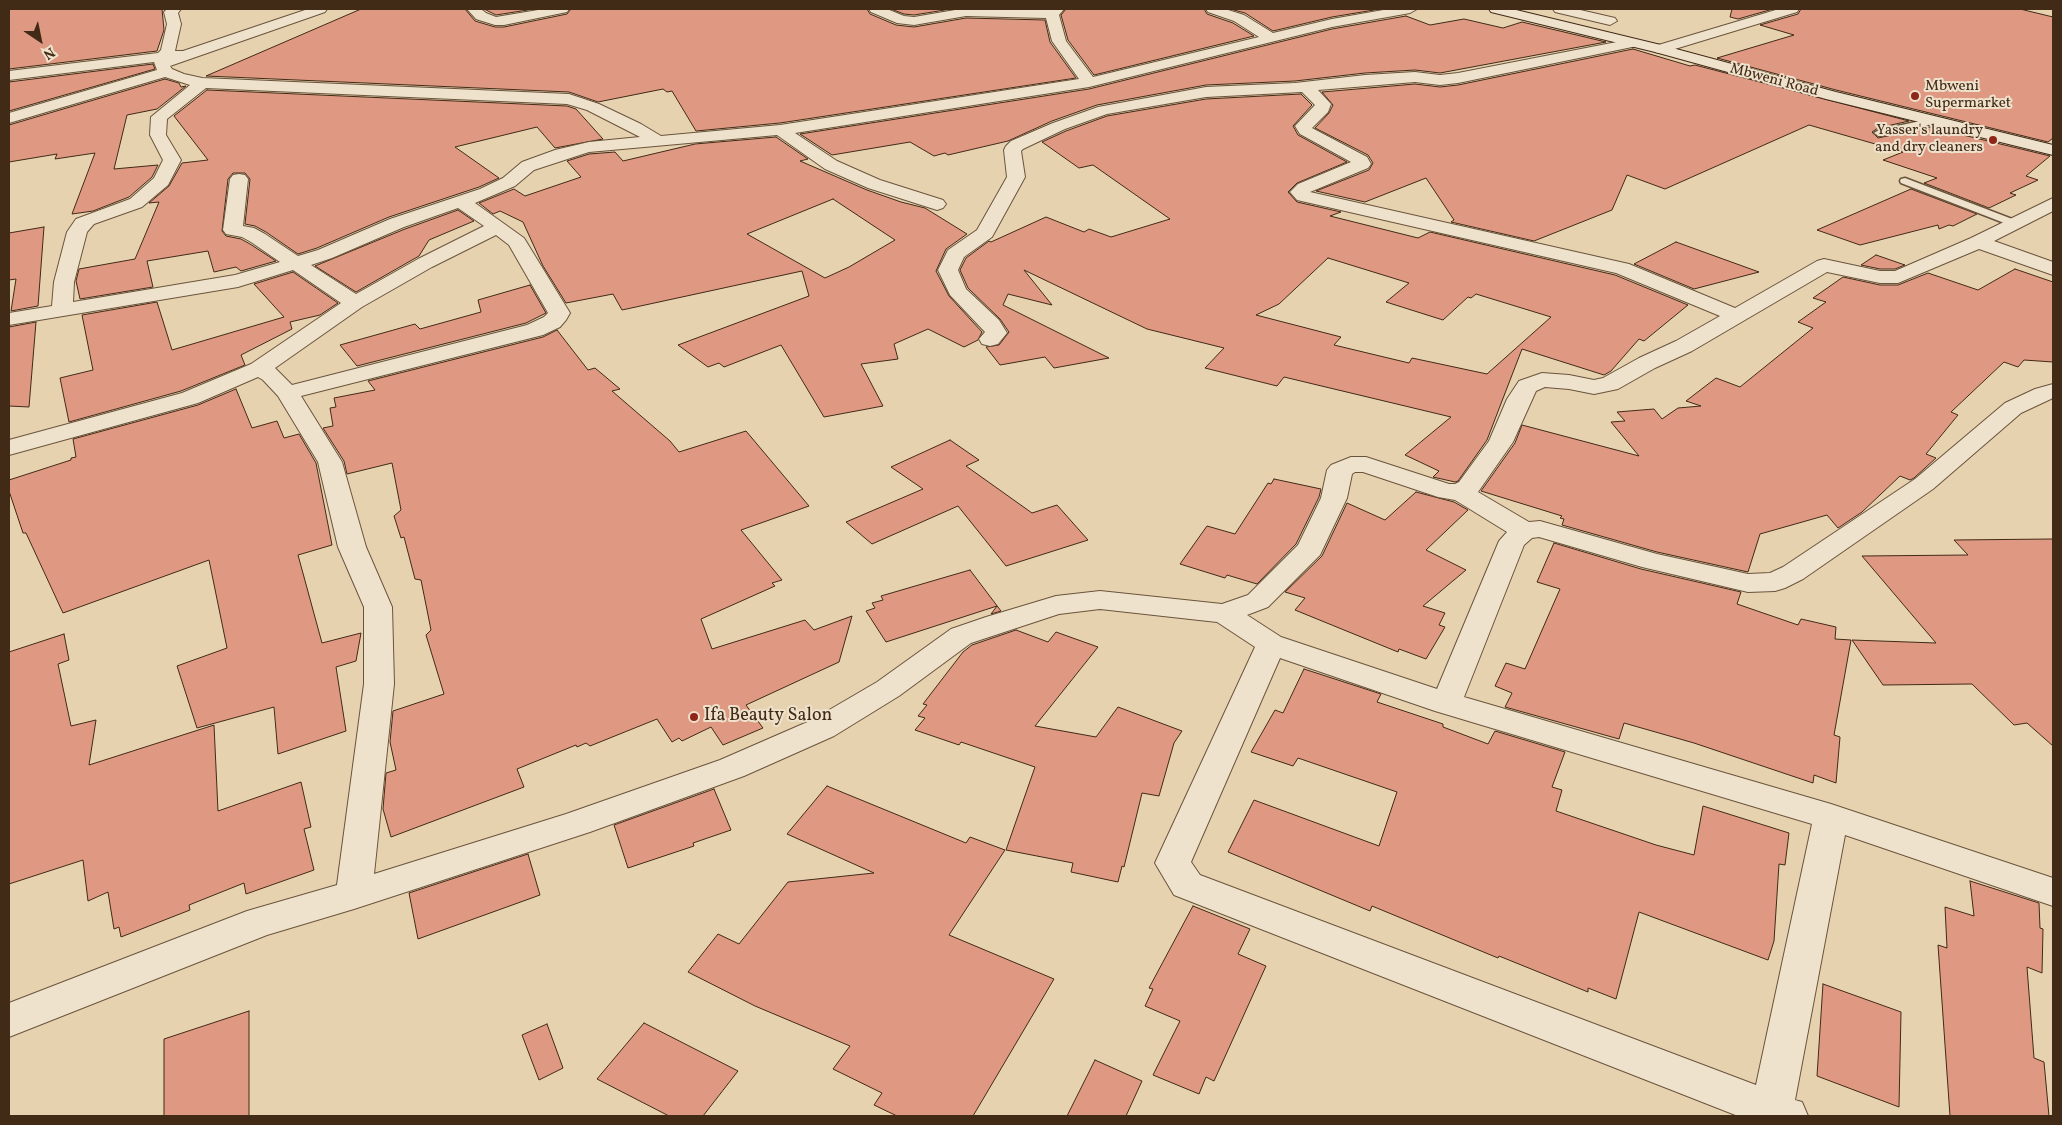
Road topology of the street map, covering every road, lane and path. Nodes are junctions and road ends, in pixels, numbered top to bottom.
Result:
1 (174, 9) edge
2 (320, 9) edge
3 (474, 9) edge
4 (562, 9) edge
5 (876, 9) edge
6 (1213, 9) edge
7 (1410, 9) edge
8 (1496, 9) edge
9 (1560, 9) edge
10 (962, 10) edge
11 (1781, 10) edge
12 (1054, 11) edge
13 (1610, 20) dead end
14 (1270, 37) junction
15 (1632, 43) junction
16 (1660, 50) junction
17 (163, 65) junction
18 (9, 75) edge
19 (1110, 78) junction
20 (1089, 82) junction
21 (202, 83) junction
22 (1306, 87) junction
23 (1027, 92) junction
24 (1156, 100) junction
25 (9, 118) edge
26 (1934, 121) junction
27 (1058, 126) junction
28 (780, 130) junction
29 (1879, 133) dead end
30 (656, 140) junction
31 (2053, 150) edge
32 (239, 179) dead end
33 (1905, 181) dead end
34 (461, 202) junction
35 (937, 204) dead end
36 (2053, 204) edge
37 (2016, 224) junction
38 (498, 227) junction
39 (1978, 242) junction
40 (298, 263) junction
41 (2053, 269) edge
42 (356, 303) junction
43 (63, 311) junction
44 (1735, 315) junction
45 (9, 318) edge
46 (990, 339) dead end
47 (259, 369) junction
48 (2053, 391) edge
49 (287, 393) junction
50 (9, 448) edge
51 (1460, 492) junction
52 (1524, 531) junction
53 (1224, 613) junction
54 (1271, 644) junction
55 (1446, 703) junction
56 (1831, 817) junction
57 (2053, 892) edge
58 (354, 895) junction
59 (9, 1020) edge
60 (1779, 1113) edge

1 - 17 street
2 - 17 street
3 - 4 street
5 - 10 street
6 - 14 street
7 - 14 street
8 - 15 street, Mbweni Road
9 - 13 street
10 - 12 street
11 - 16 street
12 - 20 street
14 - 19 street
15 - 16 street, Mbweni Road
15 - 22 street
16 - 26 street, Mbweni Road
17 - 18 street
17 - 21 street
17 - 25 street
19 - 20 street
19 - 24 street
20 - 23 street
21 - 30 street
21 - 43 street
22 - 24 street
22 - 44 street
23 - 27 street
23 - 28 street
24 - 27 street
26 - 29 lane
26 - 31 street, Mbweni Road
27 - 46 street
28 - 30 street
28 - 35 street
30 - 34 street
32 - 40 street
33 - 37 lane
34 - 38 street
34 - 40 street
36 - 37 street
37 - 39 street
38 - 42 street
38 - 49 street
39 - 41 street
39 - 44 street
40 - 42 street
40 - 43 street
42 - 47 street
43 - 45 street
44 - 51 street
47 - 49 street
47 - 50 street
48 - 52 street
49 - 58 street
51 - 52 street
51 - 53 street
52 - 55 street
53 - 54 street
53 - 58 street
54 - 55 street
54 - 60 street
55 - 56 street
56 - 57 street
56 - 60 street
58 - 59 street

